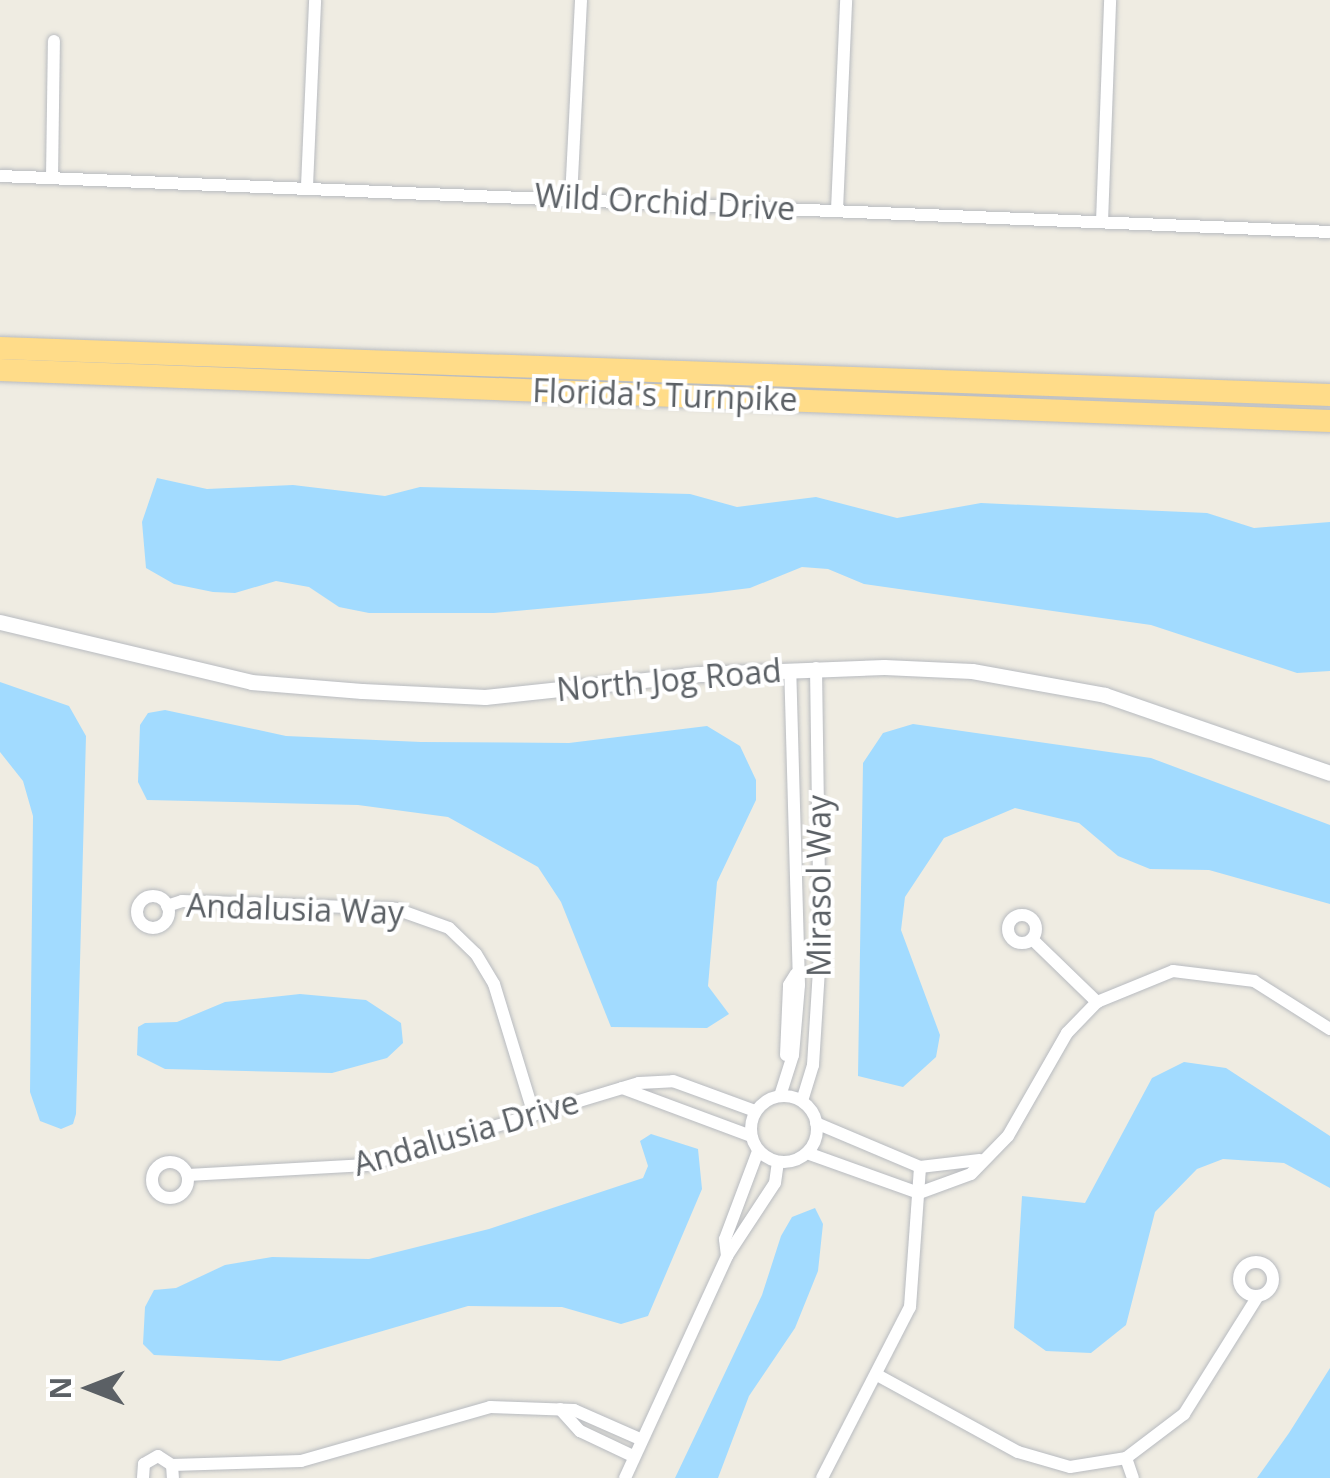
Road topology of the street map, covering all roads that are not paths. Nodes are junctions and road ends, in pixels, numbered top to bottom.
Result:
1 (316, 0) edge
2 (581, 0) edge
3 (846, 0) edge
4 (1110, 0) edge
5 (54, 42) dead end
6 (0, 176) edge
7 (52, 178) junction
8 (307, 186) junction
9 (571, 198) junction
10 (837, 210) junction
11 (1102, 222) junction
12 (1330, 232) edge
13 (0, 348) edge
14 (0, 370) edge
15 (1330, 394) edge
16 (1330, 422) edge
17 (0, 622) edge
18 (816, 668) junction
19 (790, 670) junction
20 (1330, 772) edge
21 (167, 906) dead end
22 (1032, 939) dead end
23 (1097, 1002) junction
24 (1330, 1029) edge
25 (622, 1088) junction
26 (780, 1096) junction
27 (802, 1101) junction
28 (755, 1111) junction
29 (534, 1115) junction
30 (816, 1123) junction
31 (751, 1136) junction
32 (758, 1150) junction
33 (806, 1153) junction
34 (980, 1160) junction
35 (778, 1162) junction
36 (920, 1167) junction
37 (188, 1176) dead end
38 (919, 1193) junction
39 (727, 1256) junction
40 (1258, 1296) dead end
41 (879, 1376) junction
42 (560, 1409) junction
43 (640, 1438) junction
44 (634, 1456) junction
45 (1126, 1458) junction
46 (173, 1471) edge
47 (142, 1478) edge
48 (626, 1478) edge
49 (822, 1478) edge
50 (1132, 1478) edge

1 - 8 street
2 - 9 street
3 - 10 street
4 - 11 street
5 - 7 street
6 - 7 street, Wild Orchid Drive
7 - 8 street, Wild Orchid Drive
8 - 9 street, Wild Orchid Drive
9 - 10 street, Wild Orchid Drive
10 - 11 street, Wild Orchid Drive
11 - 12 street, Wild Orchid Drive
13 - 15 highway, Florida's Turnpike
14 - 16 highway, Florida's Turnpike
17 - 19 street, North Jog Road
18 - 19 street, North Jog Road
18 - 20 street, North Jog Road
18 - 27 street, Mirasol Way
19 - 26 street, Mirasol Way
21 - 29 street, Andalusia Way
22 - 23 street
23 - 24 street
23 - 34 street
25 - 28 street, Andalusia Drive
25 - 29 street, Andalusia Drive
25 - 31 street, Andalusia Drive
26 - 27 street
26 - 28 street
27 - 30 street
28 - 31 street
29 - 37 street, Andalusia Drive
30 - 33 street
30 - 36 street
31 - 32 street
32 - 35 street
32 - 39 street
33 - 35 street
33 - 38 street
34 - 36 street
34 - 38 street
35 - 39 street
36 - 38 street
38 - 41 street
39 - 43 street
40 - 45 street
41 - 45 street
41 - 49 street
42 - 43 street
42 - 44 street
42 - 46 street
43 - 44 street
44 - 48 street
45 - 50 street
46 - 47 street

